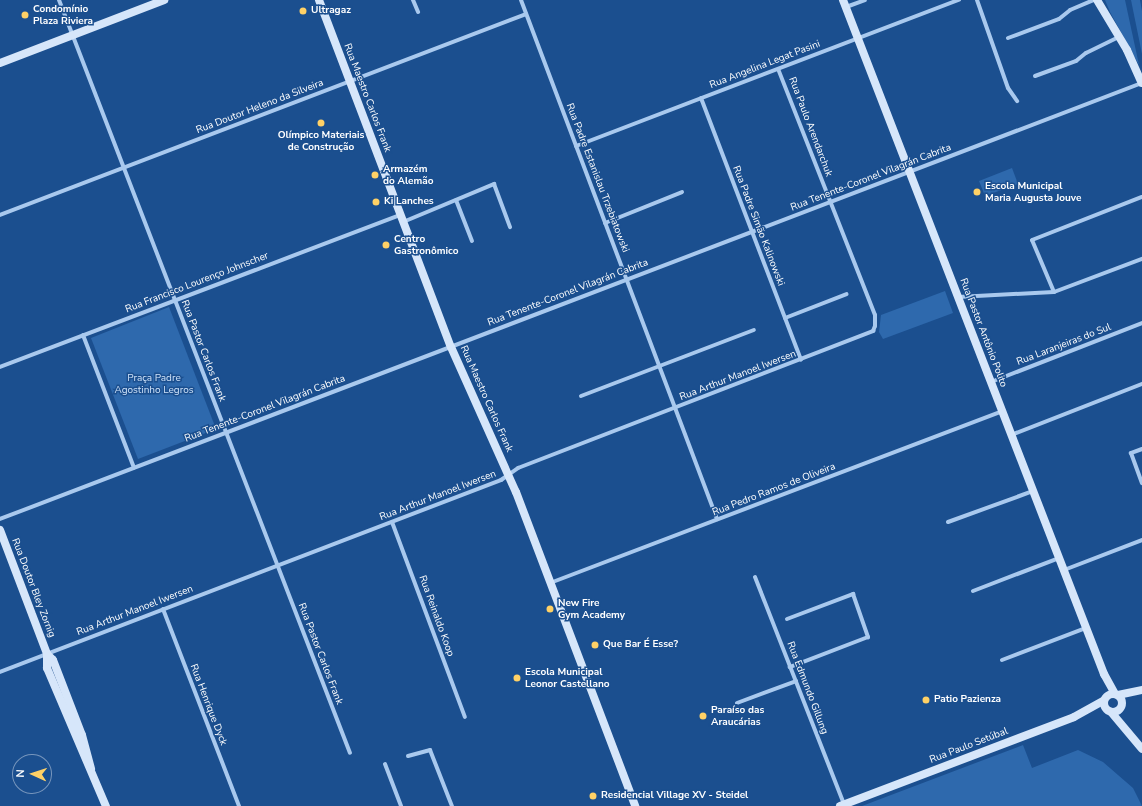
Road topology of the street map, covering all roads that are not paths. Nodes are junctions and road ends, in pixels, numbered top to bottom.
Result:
1 (59, 0) edge
2 (164, 0) edge
3 (319, 0) edge
4 (413, 0) edge
5 (521, 0) edge
6 (865, 0) edge
7 (959, 0) edge
8 (977, 0) edge
9 (1094, 0) edge
10 (1097, 0) edge
11 (845, 4) edge
12 (418, 12) dead end
13 (526, 14) junction
14 (72, 35) junction
15 (1120, 37) junction
16 (858, 38) junction
17 (1008, 38) dead end
18 (0, 63) edge
19 (778, 69) junction
20 (1034, 76) dead end
21 (350, 81) junction
22 (1142, 83) edge
23 (701, 98) junction
24 (1017, 101) dead end
25 (576, 146) junction
26 (124, 168) junction
27 (910, 171) junction
28 (682, 192) dead end
29 (1142, 197) edge
30 (456, 200) junction
31 (830, 202) junction
32 (0, 215) edge
33 (402, 218) junction
34 (605, 223) junction
35 (510, 226) dead end
36 (752, 232) junction
37 (472, 241) dead end
38 (1142, 259) edge
39 (627, 280) junction
40 (1054, 292) junction
41 (847, 294) dead end
42 (958, 297) junction
43 (175, 300) junction
44 (785, 318) junction
45 (1142, 323) edge
46 (876, 326) joint
47 (754, 330) dead end
48 (83, 335) junction
49 (451, 346) junction
50 (801, 360) junction
51 (660, 366) junction
52 (0, 367) edge
53 (991, 382) junction
54 (1142, 384) edge
55 (581, 396) dead end
56 (675, 408) junction
57 (1002, 411) junction
58 (226, 433) junction
59 (1012, 435) junction
60 (1142, 449) edge
61 (134, 468) junction
62 (509, 474) junction
63 (1142, 483) edge
64 (1033, 491) junction
65 (0, 519) edge
66 (718, 519) junction
67 (392, 522) junction
68 (948, 522) dead end
69 (0, 530) edge
70 (1142, 540) edge
71 (1059, 558) junction
72 (277, 566) junction
73 (1064, 570) junction
74 (755, 577) dead end
75 (550, 583) junction
76 (973, 591) dead end
77 (163, 610) junction
78 (787, 619) dead end
79 (1086, 628) junction
80 (47, 654) junction
81 (1002, 660) dead end
82 (790, 667) junction
83 (0, 672) edge
84 (1104, 674) junction
85 (796, 681) junction
86 (1140, 691) edge
87 (1116, 694) junction
88 (1104, 699) junction
89 (737, 703) dead end
90 (1122, 705) junction
91 (1111, 712) junction
92 (465, 717) dead end
93 (1128, 731) junction
94 (1140, 745) edge
95 (350, 753) dead end
96 (408, 756) dead end
97 (385, 764) dead end
98 (842, 805) edge
99 (106, 806) edge
100 (239, 806) edge
101 (401, 806) edge
102 (452, 806) edge
103 (635, 806) edge

1 - 14 street, Rua Pastor Carlos Frank
2 - 14 main road
3 - 21 main road, Rua Maestro Carlos Frank
4 - 12 street
5 - 13 street, Rua Padre Estanislau Trzebiatowski
6 - 11 street
7 - 16 street, Rua Angelina Legat Pasini
8 - 24 street
9 - 17 street
10 - 15 main road
11 - 16 main road, Rua Pastor Antônio Polito
13 - 21 street, Rua Doutor Heleno da Silveira
13 - 25 street, Rua Padre Estanislau Trzebiatowski
14 - 18 main road
14 - 26 street, Rua Pastor Carlos Frank
15 - 20 street
15 - 22 main road
16 - 19 street, Rua Angelina Legat Pasini
16 - 27 main road, Rua Pastor Antônio Polito
19 - 23 street, Rua Angelina Legat Pasini
19 - 31 street, Rua Paulo Arendarchuk
21 - 26 street, Rua Doutor Heleno da Silveira
21 - 33 main road, Rua Maestro Carlos Frank
22 - 27 street, Rua Tenente-Coronel Vilagrán Cabrita
23 - 25 street, Rua Angelina Legat Pasini
23 - 36 street, Rua Padre Simão Kalinowski
25 - 34 street, Rua Padre Estanislau Trzebiatowski
26 - 32 street, Rua Doutor Heleno da Silveira
26 - 43 street, Rua Pastor Carlos Frank
27 - 31 street, Rua Tenente-Coronel Vilagrán Cabrita
27 - 42 main road, Rua Pastor Antônio Polito
28 - 34 street
29 - 40 street
30 - 33 street, Rua Francisco Lourenço Johnscher
30 - 35 street, Rua Francisco Lourenço Johnscher
30 - 37 street
31 - 36 street, Rua Tenente-Coronel Vilagrán Cabrita
31 - 46 street, Rua Paulo Arendarchuk
33 - 43 street, Rua Francisco Lourenço Johnscher
33 - 49 main road, Rua Maestro Carlos Frank
34 - 39 street, Rua Padre Estanislau Trzebiatowski
36 - 39 street, Rua Tenente-Coronel Vilagrán Cabrita
36 - 44 street, Rua Padre Simão Kalinowski
38 - 40 street
39 - 49 street, Rua Tenente-Coronel Vilagrán Cabrita
39 - 51 street, Rua Padre Estanislau Trzebiatowski
40 - 42 street
41 - 44 street
42 - 53 main road, Rua Pastor Antônio Polito
43 - 48 street, Rua Francisco Lourenço Johnscher
43 - 58 street, Rua Pastor Carlos Frank
44 - 50 street, Rua Padre Simão Kalinowski
45 - 53 street, Rua Laranjeiras do Sul
46 - 50 street, Rua Arthur Manoel Iwersen
47 - 51 street
48 - 52 street, Rua Francisco Lourenço Johnscher
48 - 61 street
49 - 58 street, Rua Tenente-Coronel Vilagrán Cabrita
49 - 62 main road, Rua Maestro Carlos Frank
50 - 56 street, Rua Arthur Manoel Iwersen
51 - 55 street
51 - 56 street, Rua Padre Estanislau Trzebiatowski
53 - 57 main road, Rua Pastor Antônio Polito
54 - 59 street
56 - 62 street, Rua Arthur Manoel Iwersen
56 - 66 street, Rua Padre Estanislau Trzebiatowski
57 - 59 main road, Rua Pastor Antônio Polito
57 - 66 street, Rua Pedro Ramos de Oliveira
58 - 61 street, Rua Tenente-Coronel Vilagrán Cabrita
58 - 72 street, Rua Pastor Carlos Frank
59 - 64 main road, Rua Pastor Antônio Polito
60 - 63 street
61 - 65 street, Rua Tenente-Coronel Vilagrán Cabrita
62 - 67 street, Rua Arthur Manoel Iwersen
62 - 75 main road, Rua Maestro Carlos Frank
64 - 68 street
64 - 71 main road, Rua Pastor Antônio Polito
66 - 75 street, Rua Pedro Ramos de Oliveira
67 - 72 street, Rua Arthur Manoel Iwersen
67 - 92 street, Rua Reinaldo Koop
69 - 80 main road, Rua Doutor Bley Zornig
70 - 73 street
71 - 73 main road, Rua Pastor Antônio Polito
71 - 76 street
72 - 77 street, Rua Arthur Manoel Iwersen
72 - 95 street, Rua Pastor Carlos Frank
73 - 79 main road, Rua Pastor Antônio Polito
74 - 82 street, Rua Edmundo Gillung
75 - 103 main road, Rua Maestro Carlos Frank
77 - 80 street, Rua Arthur Manoel Iwersen
77 - 100 street, Rua Henrique Dyck
78 - 82 street
79 - 81 street
79 - 84 main road, Rua Pastor Antônio Polito
80 - 83 street, Rua Arthur Manoel Iwersen
80 - 99 main road, Rua Doutor Bley Zornig
82 - 85 street, Rua Edmundo Gillung
84 - 87 main road, Rua Pastor Antônio Polito
84 - 88 main road, Rua Pastor Antônio Polito
85 - 89 street
85 - 98 street, Rua Edmundo Gillung
86 - 87 main road
86 - 90 main road
87 - 88 main road
87 - 90 main road
88 - 91 main road
88 - 98 main road, Rua Paulo Setúbal
90 - 91 main road
90 - 93 main road
91 - 93 main road
93 - 94 main road
96 - 102 street
97 - 101 street

